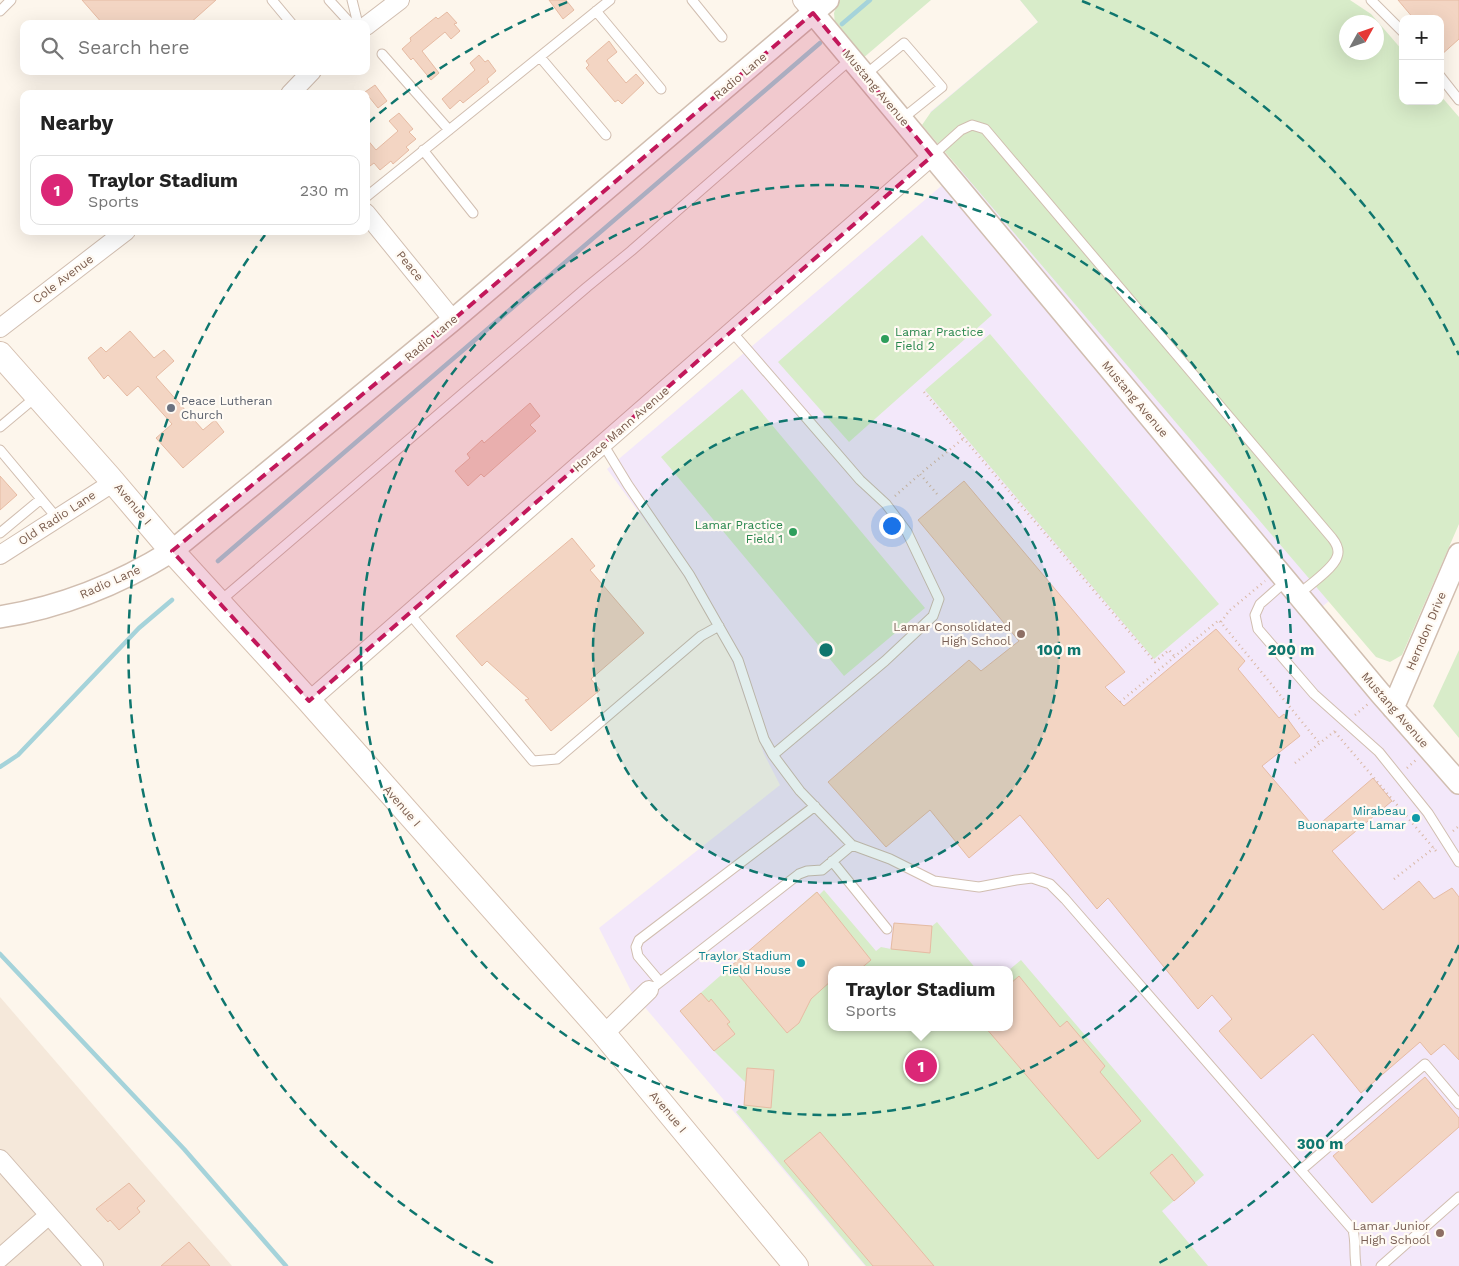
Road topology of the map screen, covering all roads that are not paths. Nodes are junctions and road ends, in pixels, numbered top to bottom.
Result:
1 (12, 0) edge
2 (272, 0) edge
3 (329, 0) edge
4 (352, 0) edge
5 (400, 0) edge
6 (610, 0) edge
7 (692, 0) edge
8 (1371, 0) edge
9 (814, 4) edge
10 (0, 10) edge
11 (596, 11) junction
12 (289, 20) edge
13 (348, 20) edge
14 (357, 20) edge
15 (370, 23) edge
16 (1399, 28) edge
17 (722, 37) dead end
18 (382, 54) dead end
19 (540, 56) junction
20 (851, 59) junction
21 (308, 75) edge
22 (865, 75) junction
23 (1444, 81) edge
24 (661, 89) dead end
25 (294, 90) edge
26 (1459, 100) edge
27 (902, 119) junction
28 (449, 130) junction
29 (606, 136) dead end
30 (424, 150) junction
31 (932, 156) junction
32 (370, 193) edge
33 (474, 214) dead end
34 (370, 218) edge
35 (121, 235) edge
36 (453, 320) junction
37 (0, 328) edge
38 (732, 332) junction
39 (0, 354) edge
40 (37, 396) junction
41 (0, 427) edge
42 (603, 444) junction
43 (0, 450) edge
44 (114, 482) junction
45 (41, 499) junction
46 (57, 518) junction
47 (0, 533) edge
48 (172, 551) junction
49 (1, 552) edge
50 (1459, 554) edge
51 (1288, 582) junction
52 (219, 602) junction
53 (410, 613) junction
54 (0, 617) edge
55 (719, 626) junction
56 (309, 701) junction
57 (1393, 708) junction
58 (773, 755) junction
59 (1459, 783) edge
60 (815, 806) junction
61 (852, 845) junction
62 (832, 861) junction
63 (1459, 862) edge
64 (887, 929) dead end
65 (654, 986) junction
66 (604, 1034) junction
67 (1459, 1104) edge
68 (0, 1159) edge
69 (1301, 1170) junction
70 (1459, 1197) edge
71 (49, 1215) junction
72 (0, 1258) edge
73 (94, 1266) edge
74 (796, 1266) edge
75 (1356, 1266) edge
76 (1381, 1266) edge

1 - 10 lane
2 - 12 lane
3 - 13 lane
4 - 14 lane
5 - 15 street
6 - 11 lane
7 - 17 lane
8 - 16 lane
9 - 20 street, Mustang Avenue
9 - 36 street, Radio Lane
11 - 19 lane
11 - 24 lane
18 - 28 lane
19 - 28 lane
19 - 29 lane
20 - 22 street, Mustang Avenue
20 - 52 lane
21 - 25 street
22 - 27 street, Mustang Avenue
22 - 27 lane
23 - 26 lane
27 - 31 street, Mustang Avenue
28 - 30 lane
30 - 32 lane
30 - 33 lane
31 - 38 street, Horace Mann Avenue
31 - 51 street, Mustang Avenue
31 - 51 lane
34 - 36 street, Peace
35 - 37 street, Cole Avenue
36 - 48 street, Radio Lane
38 - 42 street, Horace Mann Avenue
38 - 58 lane
39 - 40 main road, Avenue I
40 - 41 lane
40 - 44 main road, Avenue I
42 - 53 street, Horace Mann Avenue
42 - 55 lane
43 - 45 lane
44 - 46 street, Old Radio Lane
44 - 48 main road, Avenue I
45 - 46 lane
45 - 47 lane
46 - 49 street, Old Radio Lane
48 - 52 main road, Avenue I
48 - 54 street, Radio Lane
50 - 57 street, Herndon Drive
51 - 57 street, Mustang Avenue
51 - 63 lane
52 - 56 main road, Avenue I
53 - 55 lane
53 - 56 street, Horace Mann Avenue
55 - 58 lane
56 - 66 main road, Avenue I
57 - 59 street, Mustang Avenue
58 - 60 lane
60 - 61 lane
60 - 65 lane
61 - 62 lane
61 - 69 lane
62 - 64 lane
62 - 65 lane
65 - 66 street
66 - 74 main road, Avenue I
67 - 69 lane
68 - 71 street
69 - 75 lane
70 - 76 lane
71 - 72 street
71 - 73 street

